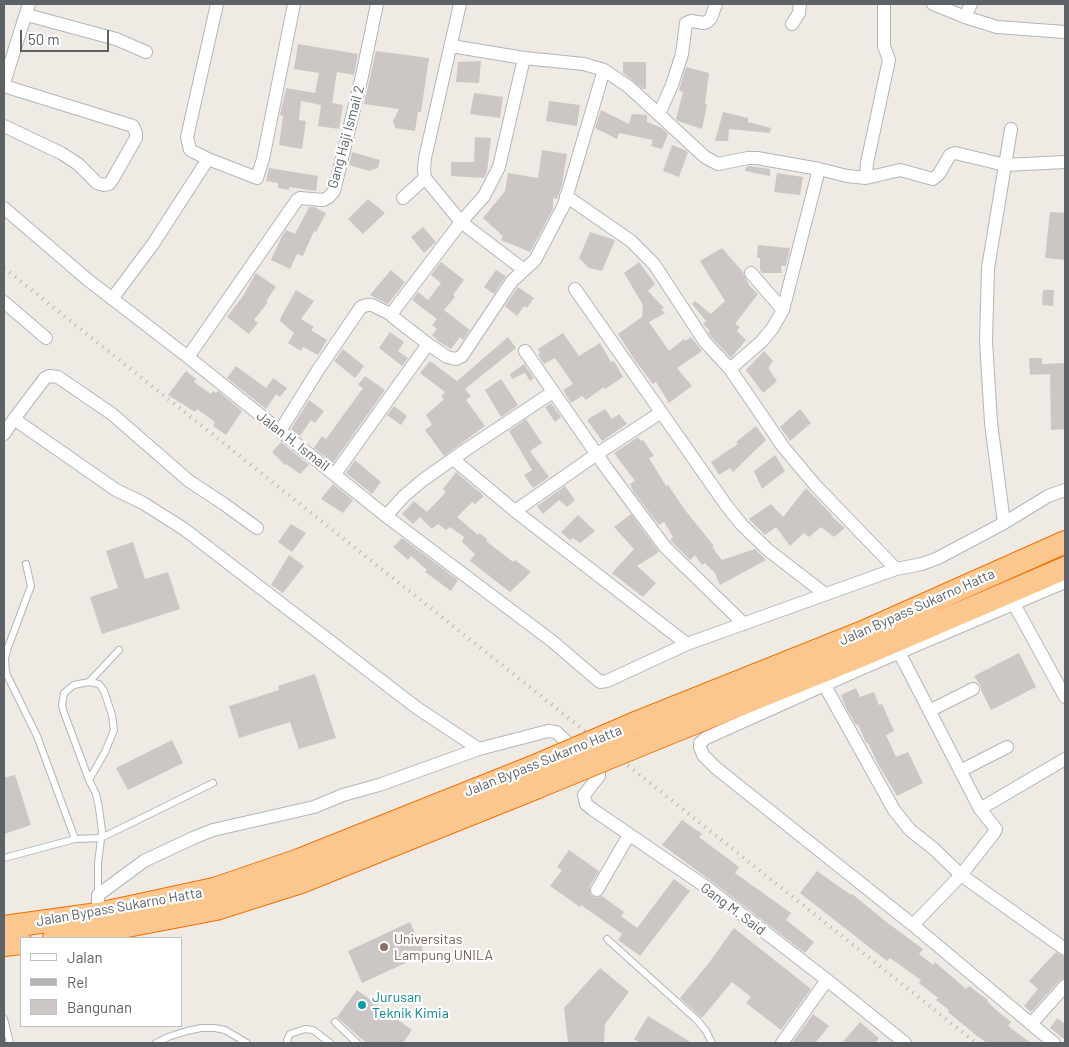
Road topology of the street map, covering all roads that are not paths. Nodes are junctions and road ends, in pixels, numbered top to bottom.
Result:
1 (217, 4) edge
2 (294, 4) edge
3 (377, 4) edge
4 (460, 4) edge
5 (716, 4) edge
6 (800, 4) edge
7 (884, 4) edge
8 (933, 4) edge
9 (971, 4) edge
10 (28, 9) edge
11 (965, 17) junction
12 (792, 24) dead end
13 (1065, 32) edge
14 (451, 46) junction
15 (146, 52) dead end
16 (524, 58) junction
17 (604, 70) junction
18 (4, 84) edge
19 (659, 114) junction
20 (4, 126) edge
21 (1011, 130) dead end
22 (208, 159) junction
23 (1065, 162) edge
24 (1005, 165) junction
25 (819, 169) junction
26 (425, 178) junction
27 (866, 178) junction
28 (566, 196) junction
29 (403, 198) dead end
30 (4, 208) edge
31 (464, 220) junction
32 (524, 270) junction
33 (751, 273) dead end
34 (575, 289) dead end
35 (112, 299) junction
36 (4, 302) edge
37 (783, 310) junction
38 (392, 315) junction
39 (46, 338) dead end
40 (428, 344) junction
41 (525, 351) dead end
42 (188, 357) junction
43 (730, 369) junction
44 (553, 392) junction
45 (660, 413) junction
46 (14, 419) junction
47 (280, 431) junction
48 (4, 434) edge
49 (596, 454) junction
50 (453, 458) junction
51 (335, 474) junction
52 (1065, 490) edge
53 (515, 511) junction
54 (386, 516) junction
55 (1004, 523) junction
56 (256, 528) dead end
57 (1065, 542) edge
58 (26, 564) dead end
59 (896, 568) junction
60 (1065, 568) edge
61 (1065, 582) edge
62 (825, 594) junction
63 (1014, 604) junction
64 (744, 624) junction
65 (687, 644) junction
66 (119, 650) dead end
67 (899, 652) junction
68 (89, 682) junction
69 (825, 686) junction
70 (973, 689) dead end
71 (1065, 697) edge
72 (930, 711) junction
73 (637, 734) junction
74 (1007, 747) dead end
75 (479, 749) junction
76 (1065, 759) edge
77 (960, 771) junction
78 (534, 777) junction
79 (89, 780) junction
80 (213, 783) dead end
81 (980, 809) junction
82 (629, 835) junction
83 (101, 838) junction
84 (75, 839) junction
85 (4, 858) edge
86 (961, 874) junction
87 (597, 890) dead end
88 (98, 904) junction
89 (913, 925) junction
90 (4, 927) edge
91 (62, 937) edge
92 (607, 939) dead end
93 (20, 943) edge
94 (4, 945) edge
95 (1065, 950) edge
96 (827, 980) junction
97 (1065, 986) edge
98 (4, 1019) edge
99 (335, 1022) dead end
100 (1031, 1024) junction
101 (10, 1043) edge
102 (156, 1043) edge
103 (247, 1043) edge
104 (288, 1043) edge
105 (330, 1043) edge
106 (357, 1043) edge
107 (712, 1043) edge
108 (782, 1043) edge
109 (905, 1043) edge
110 (1054, 1043) edge

1 - 22 street
2 - 22 street
3 - 42 street, Gang Haji Ismail 2
4 - 14 street
5 - 19 street
6 - 12 street
7 - 27 street
8 - 11 street
9 - 11 street
10 - 15 street
10 - 18 street
11 - 13 street
14 - 16 street
14 - 26 street
16 - 17 street
16 - 31 street
17 - 19 street
17 - 28 street
18 - 20 street
19 - 25 street
21 - 24 street
22 - 35 street
23 - 24 street
24 - 27 street
24 - 55 street
25 - 27 street
25 - 37 street
26 - 29 street
26 - 31 street
28 - 32 street
28 - 43 street
30 - 35 street, Jalan H. Ismail
31 - 32 street
31 - 38 street
32 - 40 street
33 - 37 street
34 - 45 street
35 - 42 street, Jalan H. Ismail
36 - 39 street
37 - 43 street
38 - 40 street
38 - 47 street
40 - 51 street
41 - 44 street
42 - 47 street, Jalan H. Ismail
43 - 59 street
44 - 49 street
44 - 50 street
45 - 49 street
45 - 62 street
46 - 48 street
46 - 56 street
46 - 75 street
47 - 51 street, Jalan H. Ismail
49 - 53 street
49 - 64 street
50 - 53 street
50 - 54 street
51 - 54 street, Jalan H. Ismail
52 - 55 street, Jalan H. Ismail
53 - 65 street
54 - 65 street, Jalan H. Ismail
55 - 59 street, Jalan H. Ismail
57 - 73 highway, Jalan Bypass Sukarno Hatta
58 - 84 lane
59 - 62 street, Jalan H. Ismail
60 - 73 highway, Jalan Bypass Sukarno Hatta
61 - 63 street
62 - 64 street, Jalan H. Ismail
63 - 67 street
63 - 71 street
64 - 65 street, Jalan H. Ismail
66 - 68 lane
67 - 69 street
67 - 72 street
68 - 79 lane
68 - 79 lane
69 - 86 street
69 - 89 street
70 - 72 street
72 - 77 street
73 - 78 highway, Jalan Bypass Sukarno Hatta, bridge
74 - 77 street
75 - 82 street, Gang M. Said
75 - 88 street
76 - 81 street
77 - 81 street
78 - 88 highway, Jalan Bypass Sukarno Hatta
78 - 91 highway, Jalan Bypass Sukarno Hatta
79 - 83 lane
80 - 83 lane
81 - 86 street
82 - 87 street
82 - 96 street, Gang M. Said
83 - 84 lane
83 - 88 lane
84 - 85 lane
86 - 89 street
86 - 95 street
88 - 90 highway, Jalan Bypass Sukarno Hatta
89 - 100 street
92 - 107 lane
93 - 94 highway
96 - 108 street
96 - 109 street, Gang M. Said
97 - 100 street
98 - 101 lane
99 - 106 lane
100 - 110 street
102 - 103 lane
104 - 105 lane

